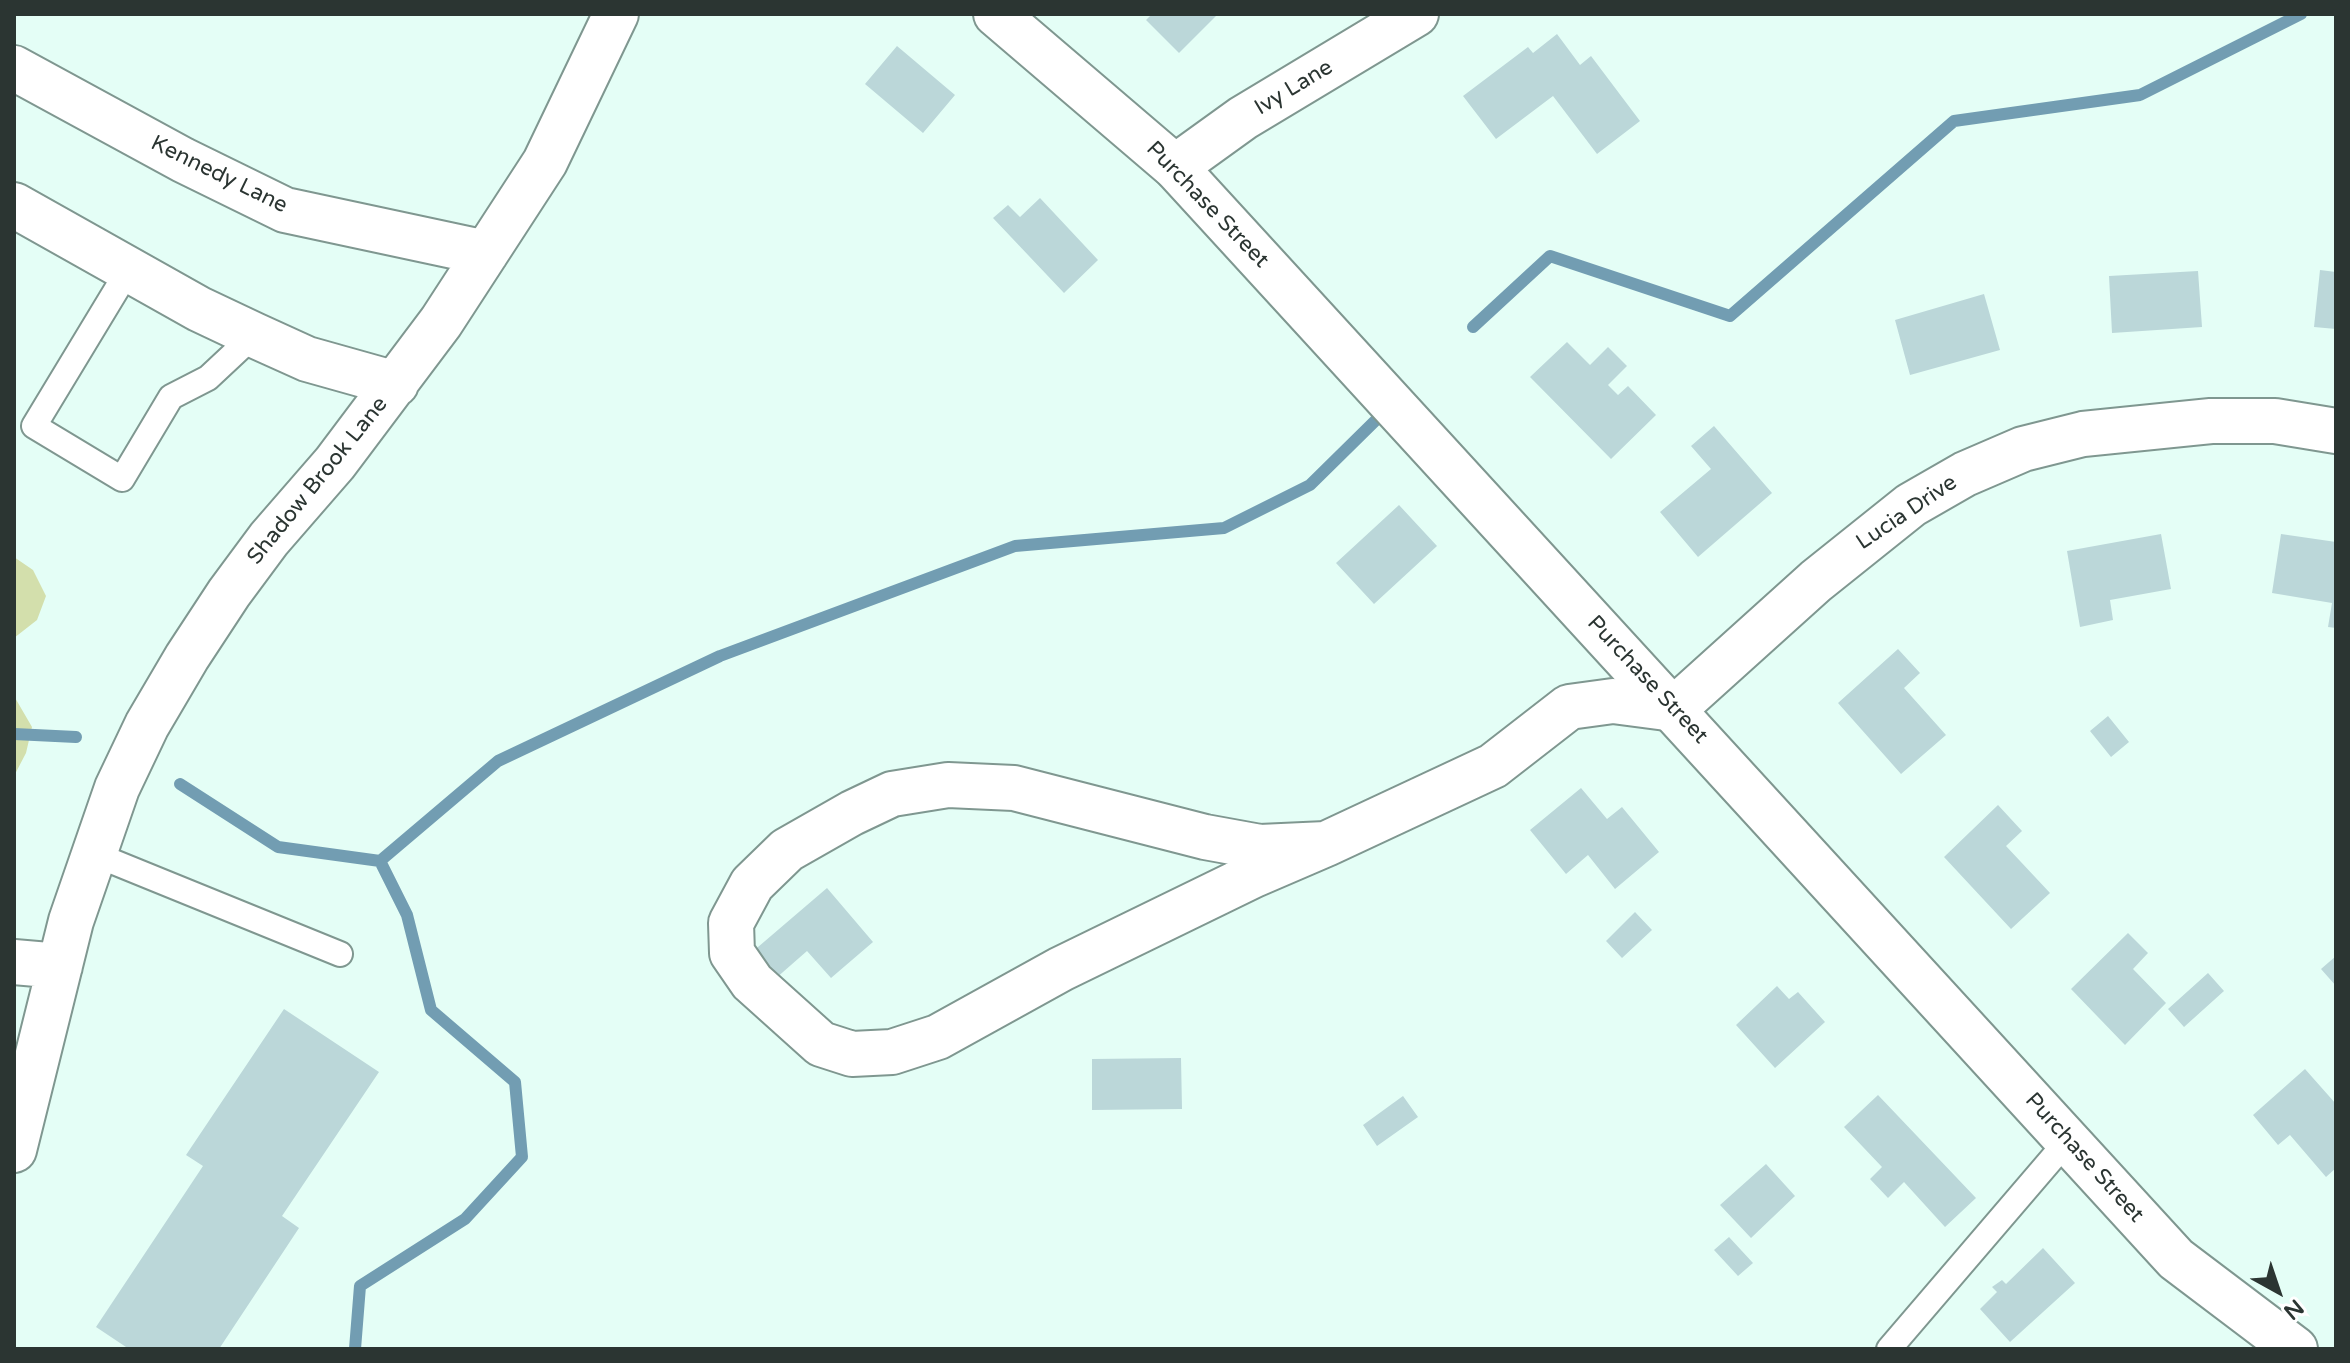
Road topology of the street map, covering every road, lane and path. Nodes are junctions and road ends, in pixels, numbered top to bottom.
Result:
1 (616, 14) edge
2 (996, 14) edge
3 (1416, 14) edge
4 (14, 68) edge
5 (1175, 167) junction
6 (14, 205) edge
7 (486, 253) junction
8 (129, 269) junction
9 (254, 335) junction
10 (396, 384) junction
11 (2336, 431) edge
12 (1674, 709) junction
13 (1326, 844) junction
14 (94, 854) junction
15 (340, 954) dead end
16 (14, 962) edge
17 (60, 966) junction
18 (2068, 1140) junction
19 (14, 1150) edge
20 (1889, 1349) edge
21 (2295, 1349) edge

1 - 7 street, Shadow Brook Lane
2 - 5 street, Purchase Street
3 - 5 street, Ivy Lane
4 - 7 street, Kennedy Lane
5 - 12 street, Purchase Street
6 - 8 street
7 - 10 street, Shadow Brook Lane
8 - 9 street
8 - 9 lane
9 - 10 street
10 - 14 street, Shadow Brook Lane
11 - 12 street, Lucia Drive
12 - 13 street
12 - 18 street, Purchase Street
13 - 13 street
14 - 15 lane
14 - 17 street, Shadow Brook Lane
16 - 17 street
17 - 19 street, Shadow Brook Lane
18 - 20 lane
18 - 21 street, Purchase Street

